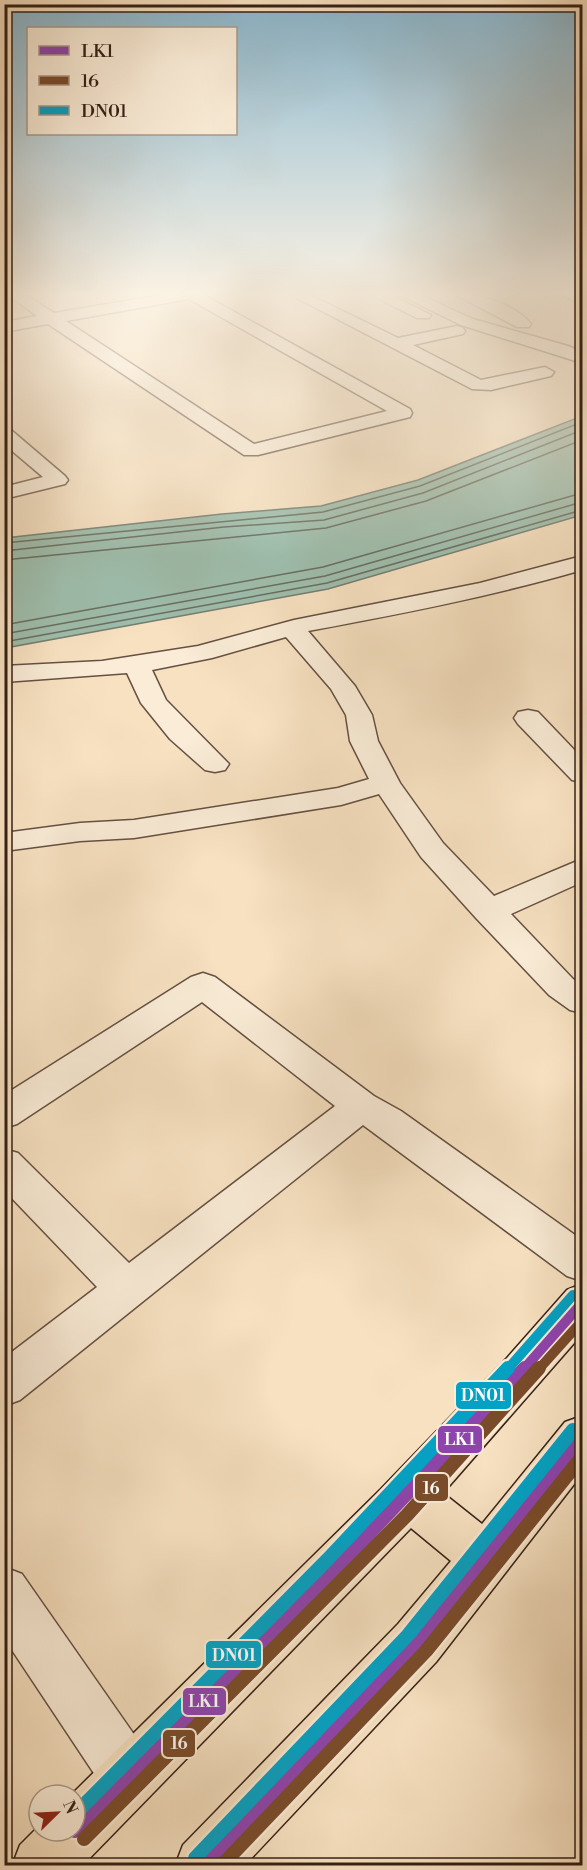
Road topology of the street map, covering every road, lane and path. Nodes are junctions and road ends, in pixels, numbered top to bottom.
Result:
1 (146, 381) edge
2 (346, 381) edge
3 (471, 381) edge
4 (506, 381) edge
5 (4, 434) edge
6 (4, 493) edge
7 (576, 570) edge
8 (299, 626) junction
9 (136, 664) junction
10 (4, 674) edge
11 (528, 718) dead end
12 (215, 764) dead end
13 (582, 774) edge
14 (386, 783) junction
15 (4, 842) edge
16 (582, 869) edge
17 (487, 910) junction
18 (582, 1001) edge
19 (362, 1106) junction
20 (4, 1114) edge
21 (4, 1164) edge
22 (582, 1263) edge
23 (127, 1289) junction
24 (582, 1302) edge
25 (4, 1385) edge
26 (582, 1438) edge
27 (408, 1495) junction
28 (484, 1557) junction
29 (4, 1592) edge
30 (129, 1776) junction
31 (87, 1819) edge
32 (63, 1843) edge
33 (41, 1866) edge
34 (204, 1866) edge

1 - 2 street
3 - 4 street
5 - 6 street
7 - 8 street
8 - 9 street
8 - 14 street
9 - 10 street
9 - 12 street
11 - 13 street
14 - 15 street
14 - 17 street
16 - 17 street
17 - 18 street
19 - 20 street
19 - 22 street
19 - 23 street
21 - 23 street
23 - 25 street
24 - 27 highway
26 - 28 highway
27 - 28 highway
27 - 30 highway
28 - 34 highway
29 - 30 street
30 - 31 highway
32 - 33 highway

